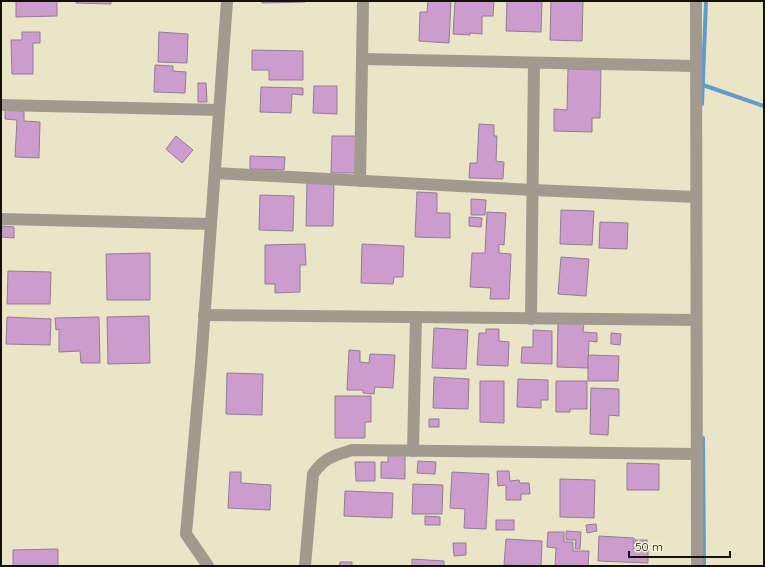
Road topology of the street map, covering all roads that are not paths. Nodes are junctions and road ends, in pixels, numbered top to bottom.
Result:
1 (227, 1) edge
2 (363, 1) edge
3 (696, 1) edge
4 (362, 60) junction
5 (534, 63) junction
6 (696, 66) junction
7 (1, 105) edge
8 (219, 110) junction
9 (215, 173) junction
10 (360, 181) junction
11 (533, 190) junction
12 (696, 197) junction
13 (1, 218) edge
14 (211, 224) junction
15 (204, 315) junction
16 (416, 318) junction
17 (531, 319) junction
18 (696, 320) junction
19 (413, 451) junction
20 (696, 454) junction
21 (208, 566) edge
22 (305, 566) edge
23 (697, 566) edge

1 - 8 street
2 - 4 street
3 - 6 street
4 - 5 street
4 - 10 street
5 - 6 street
5 - 11 street
6 - 12 street
7 - 8 street
8 - 9 street
9 - 10 street
9 - 14 street
10 - 11 street
11 - 12 street
11 - 17 street
12 - 18 street
13 - 14 street
14 - 15 street
15 - 16 street
15 - 21 street
16 - 17 street
16 - 19 street
17 - 18 street
18 - 20 street
19 - 20 street
19 - 22 street
20 - 23 street

